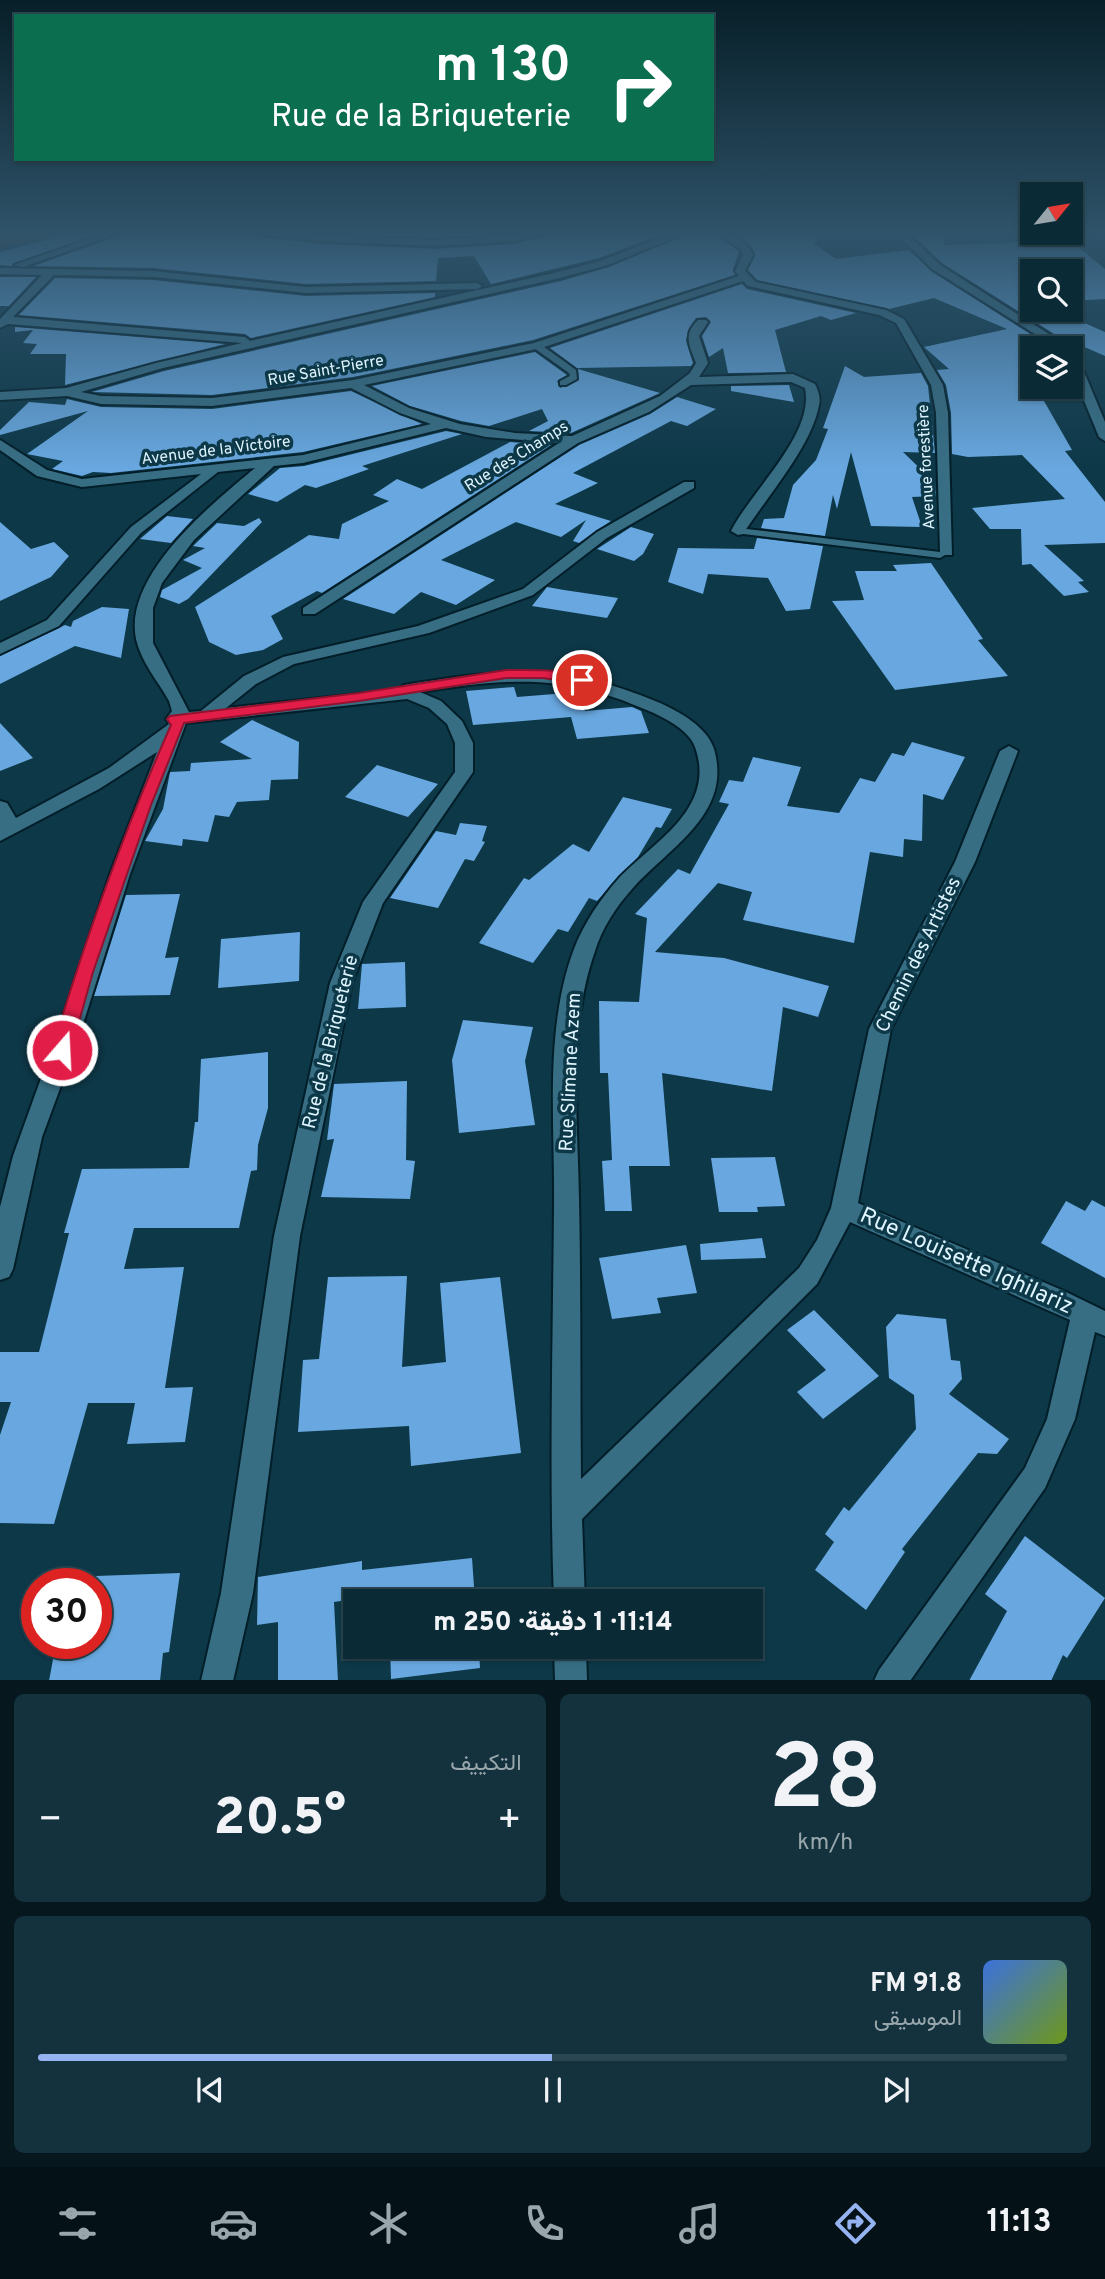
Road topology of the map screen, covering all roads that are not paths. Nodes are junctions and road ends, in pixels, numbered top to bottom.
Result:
1 (404, 310) edge
2 (644, 310) edge
3 (875, 310) edge
4 (1005, 310) edge
5 (7, 322) edge
6 (702, 322) dead end
7 (1046, 336) edge
8 (267, 341) junction
9 (537, 346) junction
10 (688, 381) junction
11 (563, 383) dead end
12 (353, 384) junction
13 (1083, 384) edge
14 (67, 392) junction
15 (0, 396) edge
16 (442, 425) junction
17 (1105, 437) edge
18 (573, 440) junction
19 (0, 444) edge
20 (271, 462) junction
21 (214, 469) junction
22 (689, 485) dead end
23 (738, 531) joint
24 (944, 554) joint
25 (309, 611) dead end
26 (0, 649) edge
27 (359, 697) junction
28 (206, 715) junction
29 (176, 722) junction
30 (1009, 751) dead end
31 (0, 807) edge
32 (6, 831) edge
33 (844, 1208) junction
34 (0, 1269) edge
35 (1095, 1319) edge
36 (566, 1514) junction
37 (569, 1589) edge
38 (570, 1659) edge
39 (216, 1680) edge
40 (571, 1680) edge
41 (891, 1680) edge

1 - 8 street
2 - 9 street, Rue Saint-Pierre
3 - 24 street, Avenue forestière
4 - 7 street
5 - 8 street
6 - 10 street
8 - 14 street
9 - 11 lane
9 - 12 street, Rue Saint-Pierre
10 - 18 street, Rue des Champs
10 - 23 street
12 - 14 street, Rue Saint-Pierre
12 - 16 street
13 - 17 street
14 - 15 street
16 - 18 street
16 - 20 street, Avenue de la Victoire
18 - 25 street, Rue des Champs
19 - 21 street, Avenue de la Victoire
20 - 21 street, Avenue de la Victoire
20 - 29 street
21 - 26 street
22 - 28 street
23 - 24 lane
27 - 28 street, Rue de la Briqueterie
27 - 36 street, Rue Slimane Azem
27 - 39 street, Rue de la Briqueterie
28 - 29 street, Rue de la Briqueterie
29 - 32 street
29 - 34 street
30 - 33 street, Chemin des Artistes
31 - 32 street
33 - 35 street, Rue Louisette Ighilariz
33 - 36 street, Rue Louisette Ighilariz
35 - 41 street, Rue Louisette Ighilariz
36 - 37 street, Rue Slimane Azem
38 - 40 street

